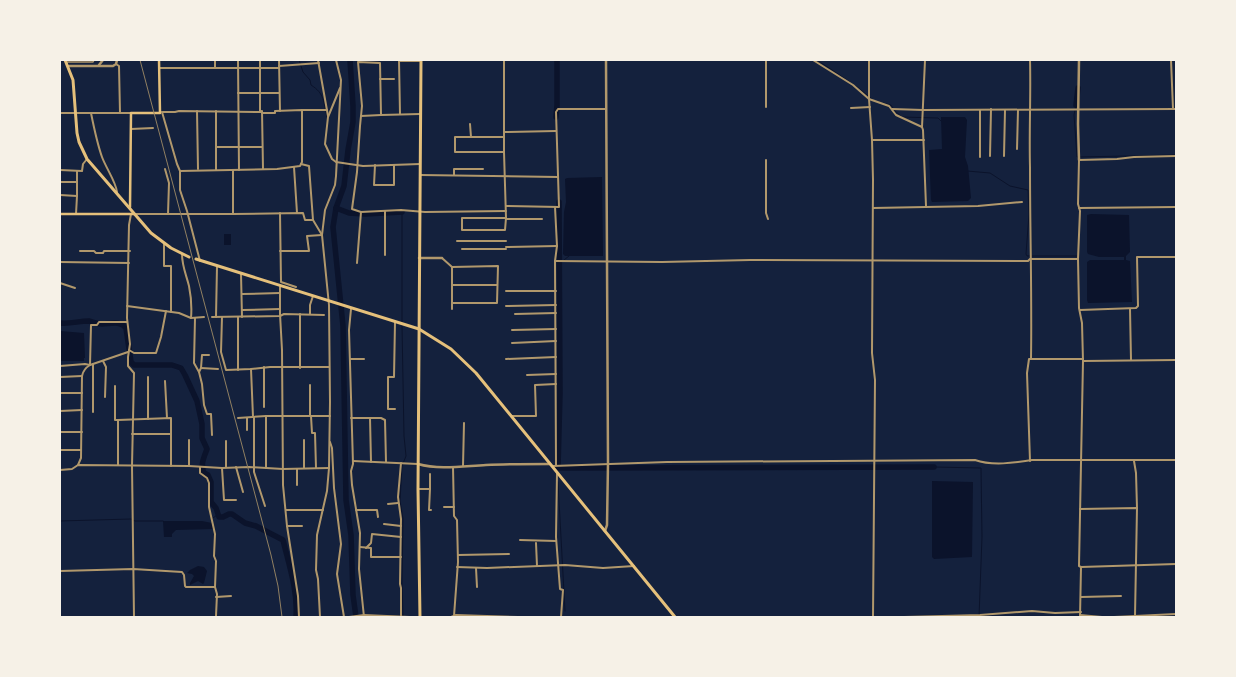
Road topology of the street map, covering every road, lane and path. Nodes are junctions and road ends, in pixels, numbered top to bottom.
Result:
1 (94, 60) edge
2 (102, 60) edge
3 (117, 60) edge
4 (159, 60) edge
5 (215, 60) edge
6 (238, 60) edge
7 (260, 60) edge
8 (279, 60) edge
9 (318, 60) edge
10 (336, 60) edge
11 (399, 60) edge
12 (421, 60) edge
13 (504, 60) edge
14 (513, 60) edge
15 (520, 60) edge
16 (606, 60) edge
17 (766, 60) edge
18 (814, 60) edge
19 (870, 60) edge
20 (924, 60) edge
21 (1030, 60) edge
22 (1080, 60) edge
23 (1171, 60) edge
24 (66, 61) edge
25 (357, 61) edge
26 (366, 61) edge
27 (319, 63) junction
28 (116, 64) junction
29 (98, 65) junction
30 (69, 66) junction
31 (279, 67) junction
32 (159, 68) junction
33 (215, 68) junction
34 (237, 68) junction
35 (260, 68) junction
36 (380, 79) junction
37 (394, 79) dead end
38 (341, 87) junction
39 (238, 93) junction
40 (260, 93) junction
41 (280, 93) junction
42 (869, 99) junction
43 (766, 107) dead end
44 (870, 107) junction
45 (852, 108) dead end
46 (892, 108) junction
47 (606, 109) junction
48 (991, 109) junction
49 (1078, 109) junction
50 (1175, 109) edge
51 (302, 110) junction
52 (327, 110) junction
53 (922, 110) junction
54 (980, 110) junction
55 (1005, 110) junction
56 (1018, 110) junction
57 (1030, 110) junction
58 (196, 111) junction
59 (216, 111) junction
60 (238, 111) junction
61 (280, 111) junction
62 (161, 112) junction
63 (261, 112) junction
64 (60, 113) edge
65 (75, 113) junction
66 (91, 113) junction
67 (120, 113) junction
68 (131, 113) junction
69 (400, 114) junction
70 (421, 114) junction
71 (382, 115) junction
72 (361, 116) junction
73 (328, 117) junction
74 (470, 124) dead end
75 (922, 127) junction
76 (154, 128) dead end
77 (131, 129) junction
78 (556, 131) junction
79 (504, 132) junction
80 (470, 137) junction
81 (504, 137) junction
82 (872, 140) junction
83 (924, 140) junction
84 (216, 147) junction
85 (239, 147) junction
86 (262, 147) junction
87 (1017, 148) dead end
88 (504, 152) junction
89 (990, 156) dead end
90 (1004, 156) dead end
91 (1176, 156) edge
92 (980, 157) dead end
93 (87, 159) junction
94 (766, 160) dead end
95 (1079, 160) junction
96 (336, 162) junction
97 (302, 163) junction
98 (356, 164) junction
99 (394, 164) junction
100 (420, 164) junction
101 (375, 165) junction
102 (294, 167) junction
103 (263, 168) junction
104 (165, 169) dead end
105 (483, 169) dead end
106 (60, 170) edge
107 (77, 170) junction
108 (180, 170) junction
109 (198, 170) junction
110 (216, 170) junction
111 (233, 170) junction
112 (239, 170) junction
113 (420, 175) junction
114 (454, 175) junction
115 (504, 176) junction
116 (558, 177) junction
117 (60, 182) edge
118 (77, 182) junction
119 (117, 192) junction
120 (60, 195) edge
121 (77, 196) junction
122 (1022, 202) dead end
123 (506, 206) junction
124 (926, 206) junction
125 (130, 207) junction
126 (555, 207) junction
127 (1176, 207) edge
128 (873, 208) junction
129 (1079, 208) junction
130 (420, 210) junction
131 (506, 211) junction
132 (385, 212) junction
133 (188, 213) junction
134 (280, 213) junction
135 (297, 213) junction
136 (361, 213) junction
137 (60, 214) edge
138 (76, 214) junction
139 (133, 214) junction
140 (168, 214) junction
141 (232, 214) junction
142 (506, 218) junction
143 (542, 219) dead end
144 (768, 219) dead end
145 (313, 220) junction
146 (322, 235) junction
147 (457, 241) dead end
148 (506, 241) dead end
149 (164, 244) junction
150 (557, 246) junction
151 (462, 250) dead end
152 (80, 251) dead end
153 (280, 251) junction
154 (130, 252) junction
155 (182, 254) junction
156 (385, 255) dead end
157 (189, 257) dead end
158 (1176, 257) edge
159 (419, 258) junction
160 (442, 258) joint
161 (196, 259) dead end
162 (1030, 259) junction
163 (1078, 259) junction
164 (873, 260) junction
165 (200, 261) junction
166 (556, 261) junction
167 (607, 261) junction
168 (60, 262) edge
169 (129, 263) junction
170 (357, 263) dead end
171 (217, 266) junction
172 (452, 267) junction
173 (241, 274) junction
174 (60, 283) edge
175 (452, 285) junction
176 (498, 285) junction
177 (280, 287) junction
178 (296, 287) dead end
179 (74, 288) dead end
180 (506, 291) dead end
181 (556, 291) junction
182 (242, 294) junction
183 (280, 294) junction
184 (312, 296) junction
185 (330, 302) junction
186 (452, 303) junction
187 (556, 305) junction
188 (127, 306) junction
189 (506, 306) dead end
190 (349, 308) junction
191 (280, 309) junction
192 (452, 309) dead end
193 (1130, 309) junction
194 (242, 310) junction
195 (1080, 310) junction
196 (166, 311) junction
197 (171, 312) junction
198 (556, 313) junction
199 (300, 314) junction
200 (310, 314) junction
201 (515, 314) dead end
202 (324, 315) dead end
203 (280, 316) junction
204 (204, 317) dead end
205 (212, 317) dead end
206 (216, 317) junction
207 (222, 317) junction
208 (238, 317) junction
209 (242, 317) junction
210 (191, 318) junction
211 (195, 318) junction
212 (127, 322) junction
213 (395, 322) junction
214 (419, 329) junction
215 (556, 329) junction
216 (512, 330) dead end
217 (556, 341) junction
218 (512, 342) dead end
219 (128, 351) junction
220 (209, 355) dead end
221 (556, 357) junction
222 (350, 359) junction
223 (364, 359) dead end
224 (506, 359) dead end
225 (1031, 359) junction
226 (1083, 360) junction
227 (1131, 360) junction
228 (1176, 360) edge
229 (103, 361) junction
230 (93, 364) junction
231 (90, 365) junction
232 (60, 366) edge
233 (282, 367) junction
234 (329, 367) junction
235 (201, 368) junction
236 (264, 368) junction
237 (300, 368) junction
238 (218, 369) dead end
239 (251, 369) junction
240 (238, 370) junction
241 (199, 372) junction
242 (556, 374) junction
243 (527, 375) dead end
244 (82, 376) junction
245 (60, 377) edge
246 (148, 377) dead end
247 (165, 382) dead end
248 (556, 384) junction
249 (310, 385) dead end
250 (115, 386) dead end
251 (82, 393) junction
252 (60, 394) edge
253 (105, 397) dead end
254 (264, 407) dead end
255 (394, 409) dead end
256 (60, 410) edge
257 (82, 410) junction
258 (93, 412) dead end
259 (266, 416) junction
260 (311, 416) junction
261 (330, 416) junction
262 (512, 416) junction
263 (254, 417) junction
264 (282, 417) junction
265 (167, 418) junction
266 (238, 418) dead end
267 (247, 418) junction
268 (352, 418) junction
269 (370, 418) junction
270 (133, 419) junction
271 (148, 419) junction
272 (118, 420) junction
273 (464, 423) dead end
274 (247, 430) dead end
275 (60, 432) edge
276 (82, 432) junction
277 (132, 434) junction
278 (171, 434) junction
279 (212, 435) dead end
280 (189, 440) dead end
281 (304, 440) dead end
282 (330, 440) junction
283 (226, 441) dead end
284 (60, 450) edge
285 (81, 450) junction
286 (875, 460) junction
287 (1030, 460) junction
288 (1176, 460) edge
289 (353, 461) junction
290 (1081, 461) junction
291 (1134, 461) junction
292 (371, 462) junction
293 (386, 462) junction
294 (403, 463) junction
295 (418, 464) junction
296 (78, 465) junction
297 (118, 465) junction
298 (553, 465) junction
299 (132, 466) junction
300 (171, 466) junction
301 (190, 466) junction
302 (463, 466) junction
303 (608, 466) junction
304 (201, 467) junction
305 (226, 467) junction
306 (236, 467) junction
307 (255, 467) junction
308 (453, 467) junction
309 (222, 468) junction
310 (266, 468) junction
311 (304, 468) junction
312 (316, 468) junction
313 (329, 468) junction
314 (283, 469) junction
315 (297, 469) junction
316 (60, 470) edge
317 (557, 472) junction
318 (430, 474) dead end
319 (297, 485) dead end
320 (418, 489) junction
321 (430, 489) junction
322 (243, 492) dead end
323 (236, 500) dead end
324 (388, 504) dead end
325 (398, 504) junction
326 (265, 506) dead end
327 (444, 507) dead end
328 (454, 507) junction
329 (1137, 508) junction
330 (1080, 509) junction
331 (286, 510) junction
332 (323, 510) junction
333 (356, 510) junction
334 (431, 510) dead end
335 (378, 517) dead end
336 (384, 524) dead end
337 (287, 526) junction
338 (302, 526) dead end
339 (401, 526) junction
340 (605, 531) junction
341 (401, 537) junction
342 (520, 540) dead end
343 (556, 541) junction
344 (536, 543) dead end
345 (360, 547) junction
346 (366, 548) junction
347 (509, 554) dead end
348 (458, 555) junction
349 (401, 557) junction
350 (1176, 564) edge
351 (1136, 565) junction
352 (537, 566) junction
353 (559, 566) junction
354 (634, 566) junction
355 (457, 567) junction
356 (1081, 567) junction
357 (476, 568) junction
358 (133, 569) junction
359 (60, 571) edge
360 (215, 587) junction
361 (477, 587) dead end
362 (231, 596) dead end
363 (1121, 596) dead end
364 (216, 597) junction
365 (1081, 597) junction
366 (1176, 614) edge
367 (1080, 615) edge
368 (216, 616) edge
369 (364, 616) edge
370 (402, 616) edge
371 (1136, 616) junction
372 (134, 617) edge
373 (183, 617) edge
374 (228, 617) edge
375 (299, 617) edge
376 (320, 617) edge
377 (344, 617) edge
378 (349, 617) edge
379 (410, 617) edge
380 (420, 617) edge
381 (452, 617) edge
382 (518, 617) edge
383 (561, 617) edge
384 (675, 617) edge
385 (872, 617) edge
386 (904, 617) edge
387 (1102, 617) edge
388 (1114, 617) edge

1 - 24 street
2 - 29 street
3 - 28 street
4 - 32 main road
5 - 33 street
6 - 34 street
7 - 35 street
8 - 31 street
9 - 27 street
10 - 38 street
11 - 12 street
11 - 69 street
12 - 70 main road
13 - 14 street
13 - 79 street
14 - 15 street
16 - 47 street
17 - 43 street
18 - 42 street
19 - 42 street
20 - 53 street
21 - 57 street
22 - 49 street
23 - 50 street
24 - 30 main road
25 - 26 street
25 - 72 street
26 - 36 street
27 - 31 street
27 - 52 street
28 - 29 street
28 - 67 street
29 - 30 street
30 - 65 main road
31 - 35 street
31 - 41 street
32 - 33 street
32 - 62 main road
33 - 34 street
34 - 35 street
34 - 39 street
35 - 40 street
36 - 37 street
36 - 71 street
38 - 73 street
38 - 96 street
39 - 40 street
39 - 60 street
40 - 41 street
40 - 63 street
41 - 61 street
42 - 44 street
42 - 46 street
44 - 45 street
44 - 82 street
46 - 53 street
46 - 75 street
47 - 78 street
47 - 167 street
48 - 54 street
48 - 55 street
48 - 89 street
49 - 50 street
49 - 57 street
49 - 95 street
51 - 52 street
51 - 61 street
51 - 97 street
52 - 73 street
53 - 54 street
53 - 75 street
54 - 92 street
55 - 56 street
55 - 90 street
56 - 57 street
56 - 87 street
57 - 162 street
58 - 59 street
58 - 62 street
58 - 109 street
59 - 60 street
59 - 84 street
60 - 63 street
60 - 85 street
61 - 63 street
62 - 68 main road
62 - 108 street
63 - 86 street
64 - 65 street
65 - 66 street
65 - 93 main road
66 - 67 street
66 - 119 street
67 - 68 street
68 - 77 main road
69 - 70 street
69 - 71 street
70 - 100 main road
71 - 72 street
72 - 98 street
73 - 96 street
74 - 80 street
75 - 83 street
76 - 77 street
77 - 125 main road
78 - 79 street
78 - 116 street
79 - 81 street
80 - 81 street
80 - 88 street
81 - 88 street
82 - 83 street
82 - 128 street
83 - 124 street
84 - 85 street
84 - 110 street
85 - 86 street
85 - 112 street
86 - 103 street
88 - 115 street
91 - 95 street
93 - 107 street
93 - 119 main road
94 - 144 street
95 - 129 street
96 - 98 street
96 - 146 street
97 - 102 street
97 - 145 street
98 - 101 street
98 - 136 street
99 - 100 street
99 - 101 street
99 - 101 street
100 - 113 main road
102 - 103 street
102 - 135 street
103 - 112 street
104 - 140 street
105 - 114 street
106 - 107 street
107 - 118 street
108 - 109 street
108 - 133 street
109 - 110 street
110 - 111 street
111 - 112 street
111 - 141 street
113 - 114 street
113 - 130 main road
114 - 115 street
115 - 116 street
115 - 123 street
116 - 126 street
117 - 118 street
118 - 121 street
119 - 125 main road
120 - 121 street
121 - 138 street
122 - 124 street
123 - 126 street
123 - 131 street
124 - 128 street
125 - 139 main road
126 - 150 street
127 - 129 street
128 - 164 street
129 - 163 street
130 - 131 street
130 - 132 street
130 - 159 main road
131 - 142 street
132 - 136 street
132 - 156 street
133 - 140 street
133 - 141 street
133 - 165 street
134 - 135 street
134 - 141 street
134 - 153 street
135 - 145 street
136 - 170 street
137 - 138 main road
138 - 139 main road
139 - 140 street
139 - 149 main road
139 - 154 street
142 - 142 street
142 - 143 street
145 - 146 street
146 - 153 street
146 - 185 street
147 - 148 street
149 - 155 main road
149 - 197 street
150 - 151 street
150 - 166 street
152 - 154 street
153 - 178 street
154 - 169 street
155 - 157 main road
155 - 210 street
158 - 193 street
159 - 160 street
159 - 214 main road
160 - 172 street
161 - 165 main road
162 - 163 street
162 - 164 street
162 - 225 street
163 - 195 street
164 - 167 street
164 - 286 street
165 - 171 main road
166 - 167 street
166 - 181 street
167 - 303 street
168 - 169 street
169 - 188 street
171 - 173 main road
171 - 206 street
172 - 175 street
172 - 176 street
173 - 177 main road
173 - 182 street
174 - 179 street
175 - 176 street
175 - 186 street
176 - 186 street
177 - 183 street
177 - 184 main road
180 - 181 street
181 - 187 street
182 - 183 street
182 - 194 street
183 - 191 street
184 - 185 main road
184 - 200 street
185 - 190 main road
185 - 234 street
186 - 192 street
187 - 189 street
187 - 198 street
188 - 196 street
188 - 212 street
190 - 213 main road
190 - 222 street
191 - 194 street
191 - 203 street
193 - 195 street
193 - 227 street
194 - 209 street
195 - 226 street
196 - 197 street
196 - 219 street
197 - 210 street
198 - 201 street
198 - 215 street
199 - 200 street
199 - 203 street
199 - 237 street
200 - 202 street
203 - 209 street
203 - 233 street
204 - 211 street
205 - 206 street
206 - 207 street
207 - 208 street
207 - 240 street
208 - 209 street
208 - 240 street
210 - 211 street
211 - 241 street
212 - 219 street
212 - 231 street
213 - 214 main road
213 - 255 street
214 - 262 main road
214 - 295 main road
215 - 216 street
215 - 217 street
217 - 218 street
217 - 221 street
219 - 229 street
219 - 270 street
220 - 235 street
221 - 224 street
221 - 242 street
222 - 223 street
222 - 268 street
225 - 226 street
225 - 287 street
226 - 227 street
226 - 290 street
227 - 228 street
229 - 230 street
229 - 253 street
230 - 231 street
230 - 258 street
231 - 232 street
231 - 244 street
233 - 236 street
233 - 237 street
233 - 264 street
234 - 237 street
234 - 261 street
235 - 238 street
235 - 241 street
236 - 239 street
236 - 254 street
239 - 240 street
239 - 263 street
241 - 279 street
242 - 243 street
242 - 248 street
244 - 245 street
244 - 251 street
246 - 271 street
247 - 265 street
248 - 262 street
248 - 298 street
249 - 260 street
250 - 272 street
251 - 252 street
251 - 257 street
256 - 257 street
257 - 276 street
259 - 263 street
259 - 264 street
259 - 310 street
260 - 261 street
260 - 264 street
260 - 312 street
261 - 282 street
262 - 298 main road
263 - 267 street
263 - 307 street
264 - 314 street
265 - 271 street
265 - 278 street
266 - 267 street
267 - 274 street
268 - 269 street
268 - 289 street
269 - 292 street
269 - 293 street
270 - 271 street
270 - 272 street
270 - 277 street
272 - 297 street
273 - 302 street
275 - 276 street
276 - 285 street
277 - 278 street
277 - 299 street
278 - 300 street
280 - 301 street
281 - 311 street
282 - 313 street
282 - 377 street
283 - 305 street
284 - 285 street
285 - 296 street
286 - 287 street
286 - 303 street
286 - 385 street
287 - 290 street
288 - 291 street
289 - 292 street
289 - 333 street
290 - 291 street
290 - 330 street
291 - 329 street
292 - 293 street
293 - 294 street
294 - 295 street
294 - 325 street
295 - 308 street
295 - 320 main road
296 - 297 street
296 - 316 street
297 - 299 street
298 - 302 street
298 - 303 street
298 - 317 main road
299 - 300 street
299 - 358 street
300 - 301 street
301 - 304 street
302 - 308 street
303 - 340 street
304 - 309 street
304 - 360 street
305 - 306 street
305 - 309 street
306 - 307 street
306 - 322 street
307 - 310 street
307 - 326 street
308 - 328 street
309 - 323 street
310 - 314 street
311 - 312 street
311 - 315 street
312 - 313 street
313 - 332 street
314 - 315 street
314 - 331 street
315 - 319 street
317 - 340 main road
317 - 343 street
318 - 321 street
320 - 321 street
320 - 380 main road
321 - 334 street
324 - 325 street
325 - 339 street
327 - 328 street
328 - 348 street
329 - 330 street
329 - 351 street
330 - 356 street
331 - 332 street
331 - 337 street
332 - 376 street
333 - 335 street
333 - 345 street
336 - 339 street
337 - 338 street
337 - 375 street
339 - 341 street
340 - 354 main road
341 - 346 street
341 - 349 street
342 - 343 street
343 - 353 street
344 - 352 street
345 - 346 street
345 - 369 street
346 - 349 street
347 - 348 street
348 - 355 street
349 - 370 street
350 - 351 street
351 - 356 street
351 - 371 street
352 - 353 street
352 - 357 street
353 - 354 street
353 - 383 street
354 - 384 main road
355 - 357 street
355 - 381 street
356 - 365 street
357 - 361 street
358 - 359 street
358 - 360 street
358 - 372 street
360 - 364 street
362 - 364 street
363 - 365 street
364 - 368 street
365 - 367 street
366 - 371 street
367 - 386 street
367 - 387 street
368 - 373 street
368 - 374 street
369 - 370 street
369 - 378 street
370 - 379 street
371 - 388 street
381 - 382 street

